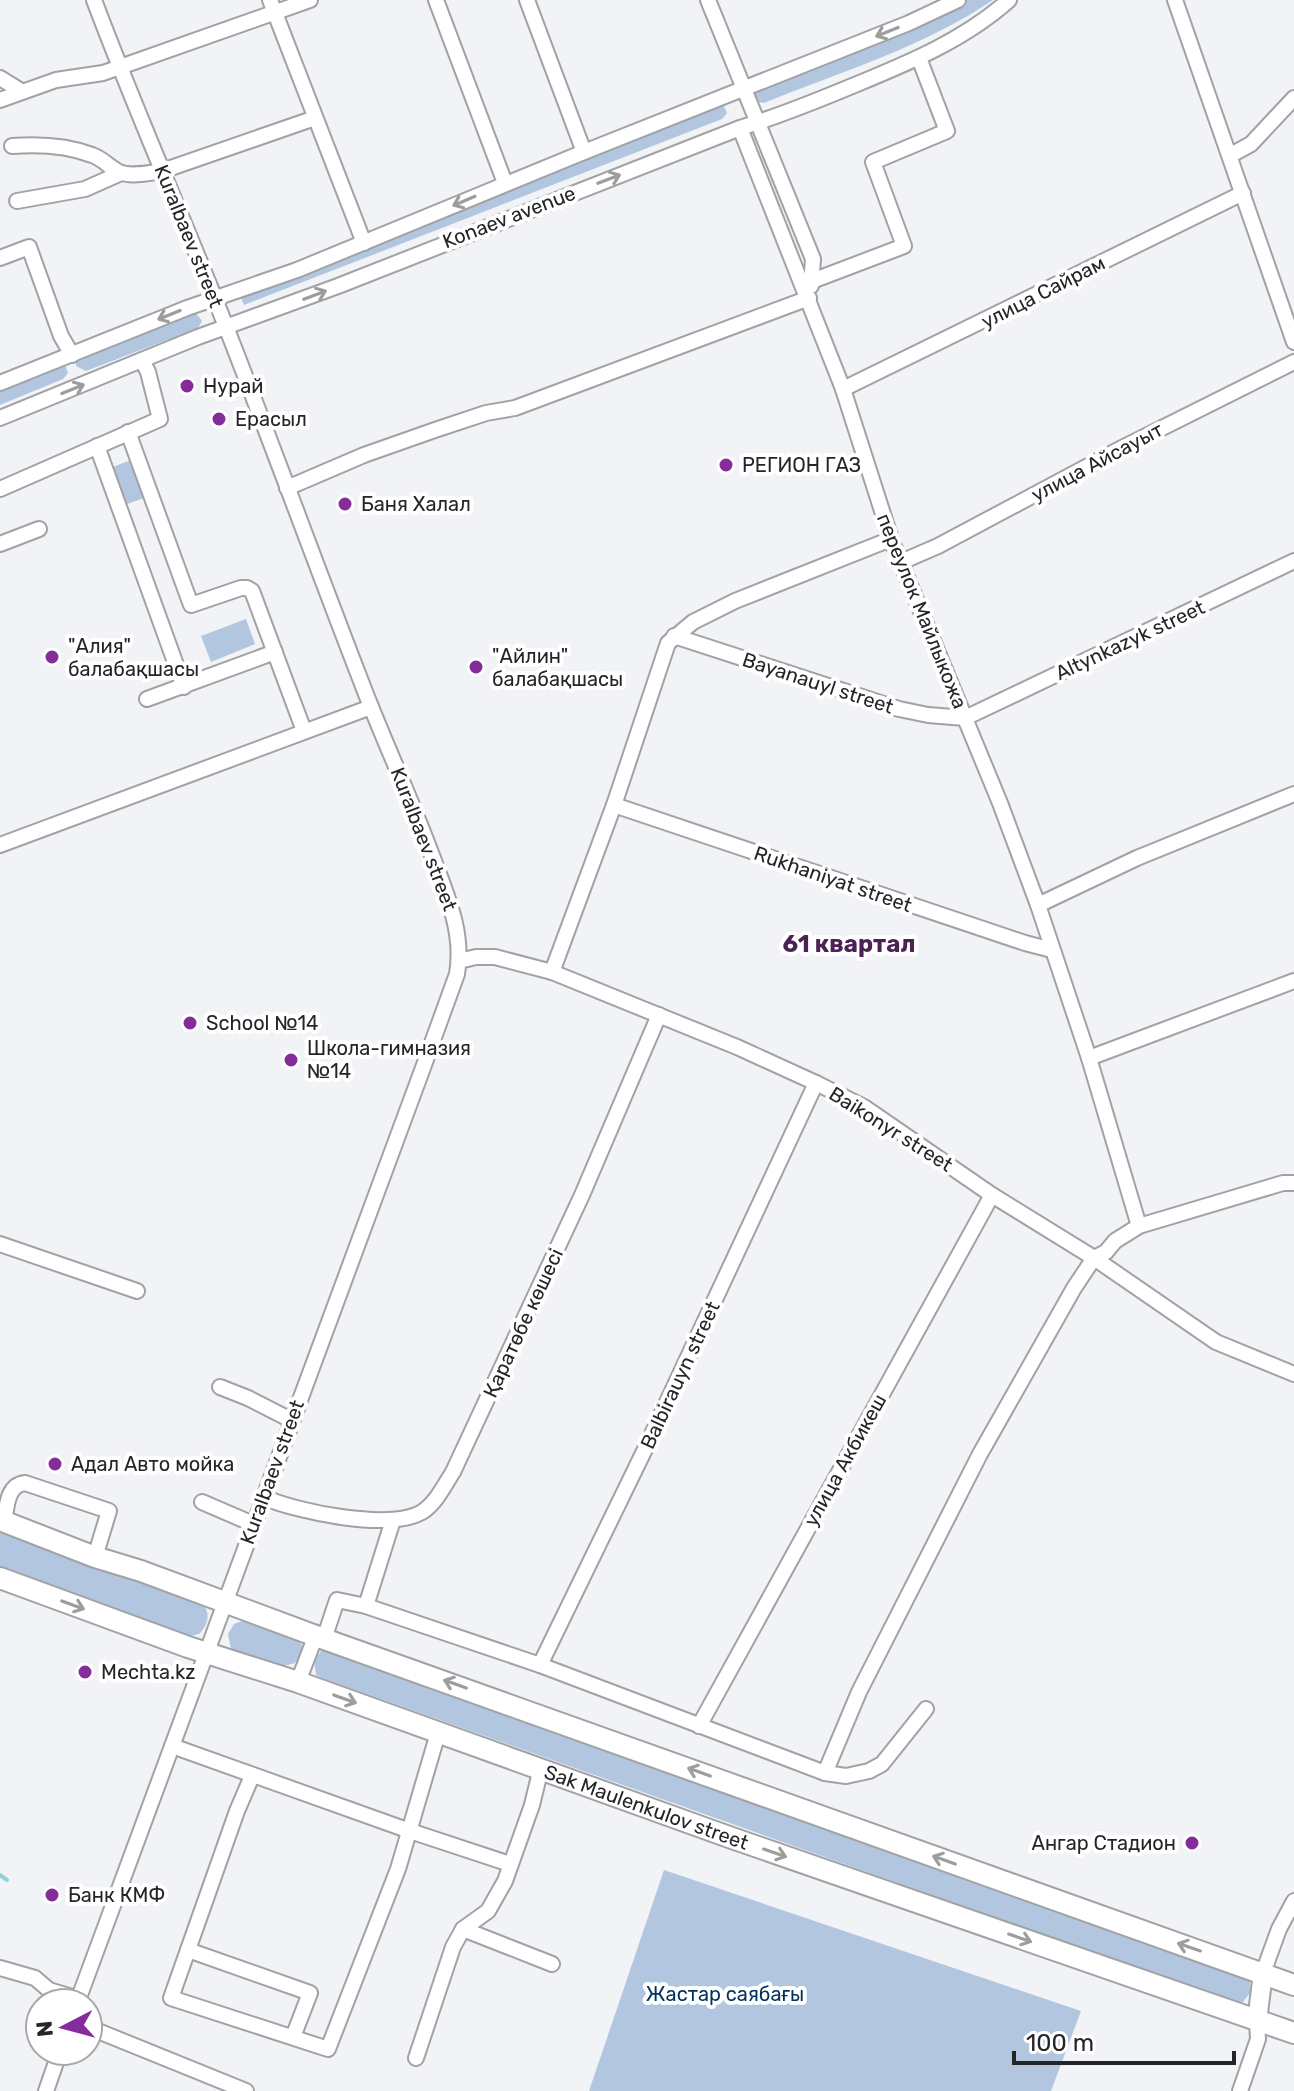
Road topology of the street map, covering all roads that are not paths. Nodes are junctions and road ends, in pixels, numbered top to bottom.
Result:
1 (94, 0) edge
2 (310, 0) edge
3 (436, 0) edge
4 (527, 0) edge
5 (708, 0) edge
6 (958, 0) edge
7 (1009, 0) edge
8 (1175, 0) edge
9 (272, 7) edge
10 (919, 58) junction
11 (119, 68) junction
12 (0, 78) edge
13 (744, 88) junction
14 (21, 91) junction
15 (1294, 98) edge
16 (0, 100) edge
17 (315, 118) junction
18 (758, 123) junction
19 (740, 128) junction
20 (12, 146) dead end
21 (584, 152) junction
22 (1231, 155) junction
23 (162, 171) junction
24 (121, 173) junction
25 (505, 183) junction
26 (1243, 193) junction
27 (17, 201) dead end
28 (364, 243) junction
29 (0, 258) edge
30 (812, 281) junction
31 (809, 298) junction
32 (215, 299) junction
33 (227, 329) junction
34 (1294, 342) edge
35 (72, 355) junction
36 (142, 360) junction
37 (1294, 362) edge
38 (0, 383) edge
39 (843, 389) junction
40 (0, 418) edge
41 (128, 432) junction
42 (97, 446) junction
43 (287, 488) junction
44 (0, 489) edge
45 (39, 529) dead end
46 (891, 539) junction
47 (0, 544) edge
48 (1294, 561) edge
49 (901, 562) junction
50 (674, 636) junction
51 (275, 652) junction
52 (184, 687) junction
53 (147, 699) dead end
54 (371, 707) junction
55 (965, 718) junction
56 (304, 731) junction
57 (1294, 794) edge
58 (614, 805) junction
59 (0, 845) edge
60 (1038, 905) junction
61 (1052, 950) junction
62 (459, 961) junction
63 (552, 972) junction
64 (1294, 981) edge
65 (659, 1015) junction
66 (1089, 1058) junction
67 (816, 1083) junction
68 (1294, 1183) edge
69 (992, 1195) junction
70 (1139, 1226) junction
71 (0, 1244) edge
72 (1094, 1258) junction
73 (137, 1291) dead end
74 (1293, 1372) edge
75 (220, 1387) dead end
76 (291, 1420) junction
77 (263, 1497) junction
78 (202, 1502) dead end
79 (393, 1520) junction
80 (2, 1521) edge
81 (253, 1524) junction
82 (95, 1557) junction
83 (0, 1578) edge
84 (226, 1603) junction
85 (366, 1606) junction
86 (320, 1637) junction
87 (206, 1652) junction
88 (540, 1665) junction
89 (298, 1682) junction
90 (926, 1709) dead end
91 (699, 1726) junction
92 (438, 1733) junction
93 (172, 1746) junction
94 (541, 1768) junction
95 (825, 1773) junction
96 (252, 1776) junction
97 (410, 1831) junction
98 (510, 1864) junction
99 (1294, 1901) edge
100 (463, 1929) junction
101 (188, 1950) junction
102 (552, 1964) dead end
103 (0, 1968) edge
104 (1263, 1973) junction
105 (1294, 1985) edge
106 (46, 1987) edge
107 (83, 1987) edge
108 (1257, 2021) junction
109 (104, 2033) edge
110 (1294, 2033) edge
111 (293, 2037) junction
112 (416, 2058) dead end
113 (54, 2067) edge
114 (46, 2091) edge
115 (246, 2091) edge
116 (1240, 2091) edge

1 - 11 street, Kuralbaev street
2 - 9 street
3 - 25 street
4 - 21 street
5 - 13 street
6 -> 13 street, Konaev avenue
7 - 10 street, Konaev avenue
8 - 22 street
9 - 11 street
9 - 17 street
10 - 18 street, Konaev avenue
10 - 30 street
11 - 14 street
11 - 23 street, Kuralbaev street
12 - 14 street
13 - 18 street
13 - 21 street, Konaev avenue
14 - 16 street
15 - 22 street
17 - 23 street
17 - 28 street
18 - 19 street, Konaev avenue
18 - 30 street
19 - 31 street, переулок Майлыкожа
33 -> 19 street, Konaev avenue
20 - 24 street
21 - 25 street, Konaev avenue
22 - 26 street
23 - 24 street
23 - 32 street, Kuralbaev street
24 - 27 street
25 -> 28 street, Konaev avenue
26 - 34 street
26 - 39 street, улица Сайрам
28 - 32 street, Konaev avenue
29 - 35 street
30 - 31 street
31 - 39 street, переулок Майлыкожа
31 - 43 street
32 - 33 street, Kuralbaev street
32 -> 35 street, Konaev avenue
33 - 36 street, Konaev avenue
33 - 43 street, Kuralbaev street
35 - 38 street, Konaev avenue
40 -> 36 street, Konaev avenue
36 - 41 street
37 - 49 street, улица Айсауыт
39 - 46 street, переулок Майлыкожа
41 - 42 street
41 - 51 street
42 - 44 street
42 - 52 street
43 - 54 street, Kuralbaev street
45 - 47 street
46 - 49 street, переулок Майлыкожа
46 - 50 street
48 - 55 street, Altynkazyk street
49 - 55 street, переулок Майлыкожа
50 - 55 street, Bayanauyl street
50 - 58 street
51 - 52 street
51 - 56 street
52 - 53 street
54 - 56 street
54 - 62 street, Kuralbaev street
55 - 60 street, переулок Майлыкожа
56 - 59 street
57 - 60 street
58 - 61 street, Rukhaniyat street
58 - 63 street
60 - 61 street, переулок Майлыкожа
61 - 66 street, переулок Майлыкожа
62 - 63 street, Baikonyr street
62 - 76 street, Kuralbaev street
63 - 65 street, Baikonyr street
64 - 66 street
65 - 67 street, Baikonyr street
65 - 79 street, Қаратөбе көшесі
66 - 70 street, переулок Майлыкожа
67 - 69 street, Baikonyr street
67 - 88 street, Balbirauyn street
68 - 70 street
69 - 72 street, Baikonyr street
69 - 91 street, улица Акбикеш
70 - 72 street
71 - 73 street
72 - 74 street, Baikonyr street
72 - 95 street
75 - 76 street
76 - 77 street, Kuralbaev street
77 - 79 street
77 - 81 street, Kuralbaev street
78 - 81 street
79 - 85 street
80 - 82 main road
80 - 82 street
81 - 84 street, Kuralbaev street
82 - 84 main road
83 -> 87 main road, Sak Maulenkulov street
84 - 86 main road
84 - 87 street, Kuralbaev street
85 - 86 street
85 - 88 street
86 - 89 street
104 -> 86 main road
87 - 89 main road, Sak Maulenkulov street
87 - 93 street, Kuralbaev street
88 - 91 street
89 -> 92 main road, Sak Maulenkulov street
90 - 95 street
91 - 95 street
92 - 94 main road, Sak Maulenkulov street
92 - 97 street
93 - 96 street
93 - 107 street, Kuralbaev street
94 - 98 street
94 -> 108 main road, Sak Maulenkulov street
96 - 97 street
96 - 101 street
97 - 98 street
97 - 111 street
98 - 100 street
99 - 104 street
100 - 102 street
100 - 112 street
101 - 111 street
101 - 111 street
103 - 106 street
104 - 105 main road
104 - 108 street
108 - 110 main road, Sak Maulenkulov street
108 - 116 street
109 - 115 street
113 - 114 street

